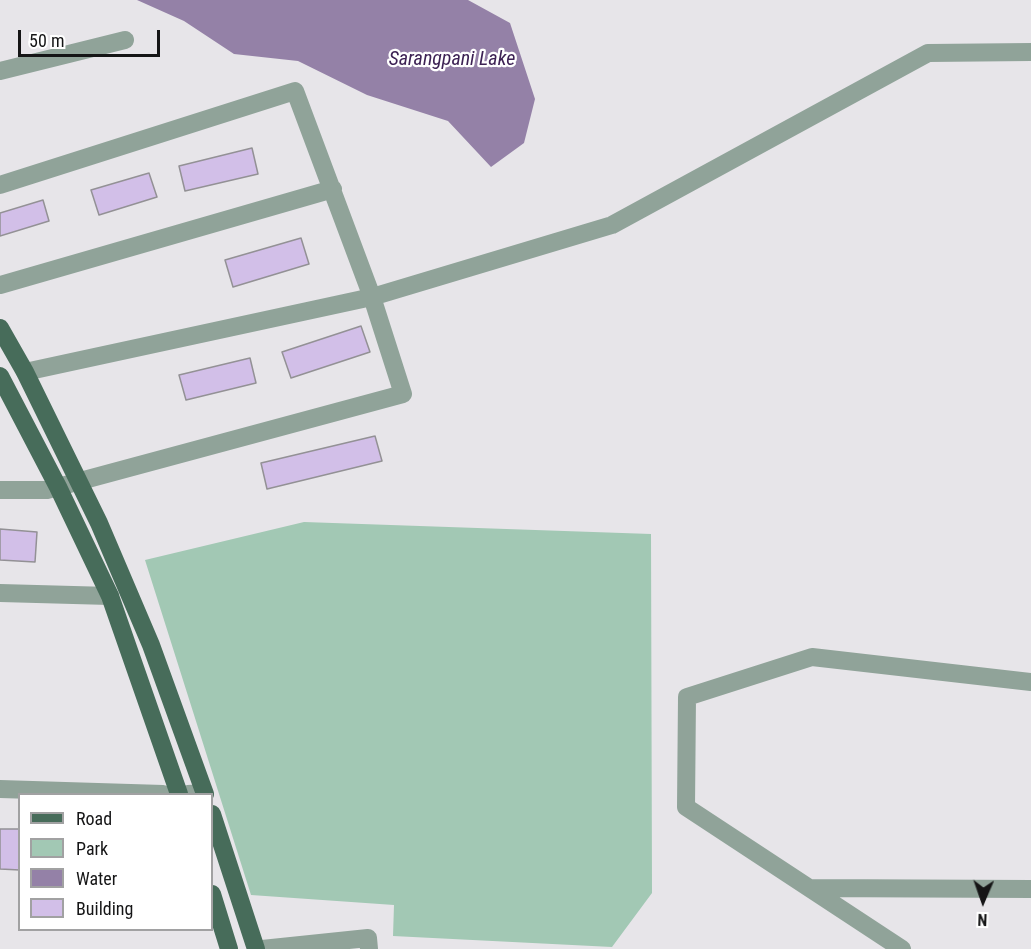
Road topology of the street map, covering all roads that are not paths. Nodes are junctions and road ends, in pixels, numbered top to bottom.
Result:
1 (125, 40) dead end
2 (1031, 52) edge
3 (0, 71) edge
4 (0, 185) edge
5 (333, 189) junction
6 (0, 285) edge
7 (372, 297) junction
8 (1, 330) edge
9 (25, 372) junction
10 (0, 376) edge
11 (79, 482) junction
12 (58, 487) junction
13 (0, 489) edge
14 (0, 593) edge
15 (110, 596) junction
16 (1031, 682) edge
17 (0, 789) edge
18 (109, 793) edge
19 (178, 793) edge
20 (199, 793) edge
21 (213, 817) edge
22 (809, 888) junction
23 (1031, 889) edge
24 (213, 897) edge
25 (229, 949) edge
26 (256, 949) edge
27 (262, 949) edge
28 (369, 949) edge
29 (902, 949) edge

1 - 3 street
2 - 7 street
4 - 5 street
5 - 6 street
5 - 7 street
7 - 9 street
7 - 11 street
8 - 9 main road
9 - 11 main road
10 - 12 main road
11 - 12 street
11 - 20 main road
12 - 13 street
12 - 15 main road
14 - 15 street
15 - 19 main road
16 - 22 street
17 - 18 street
21 - 26 main road
22 - 23 street
22 - 29 street
24 - 25 main road
27 - 28 street

